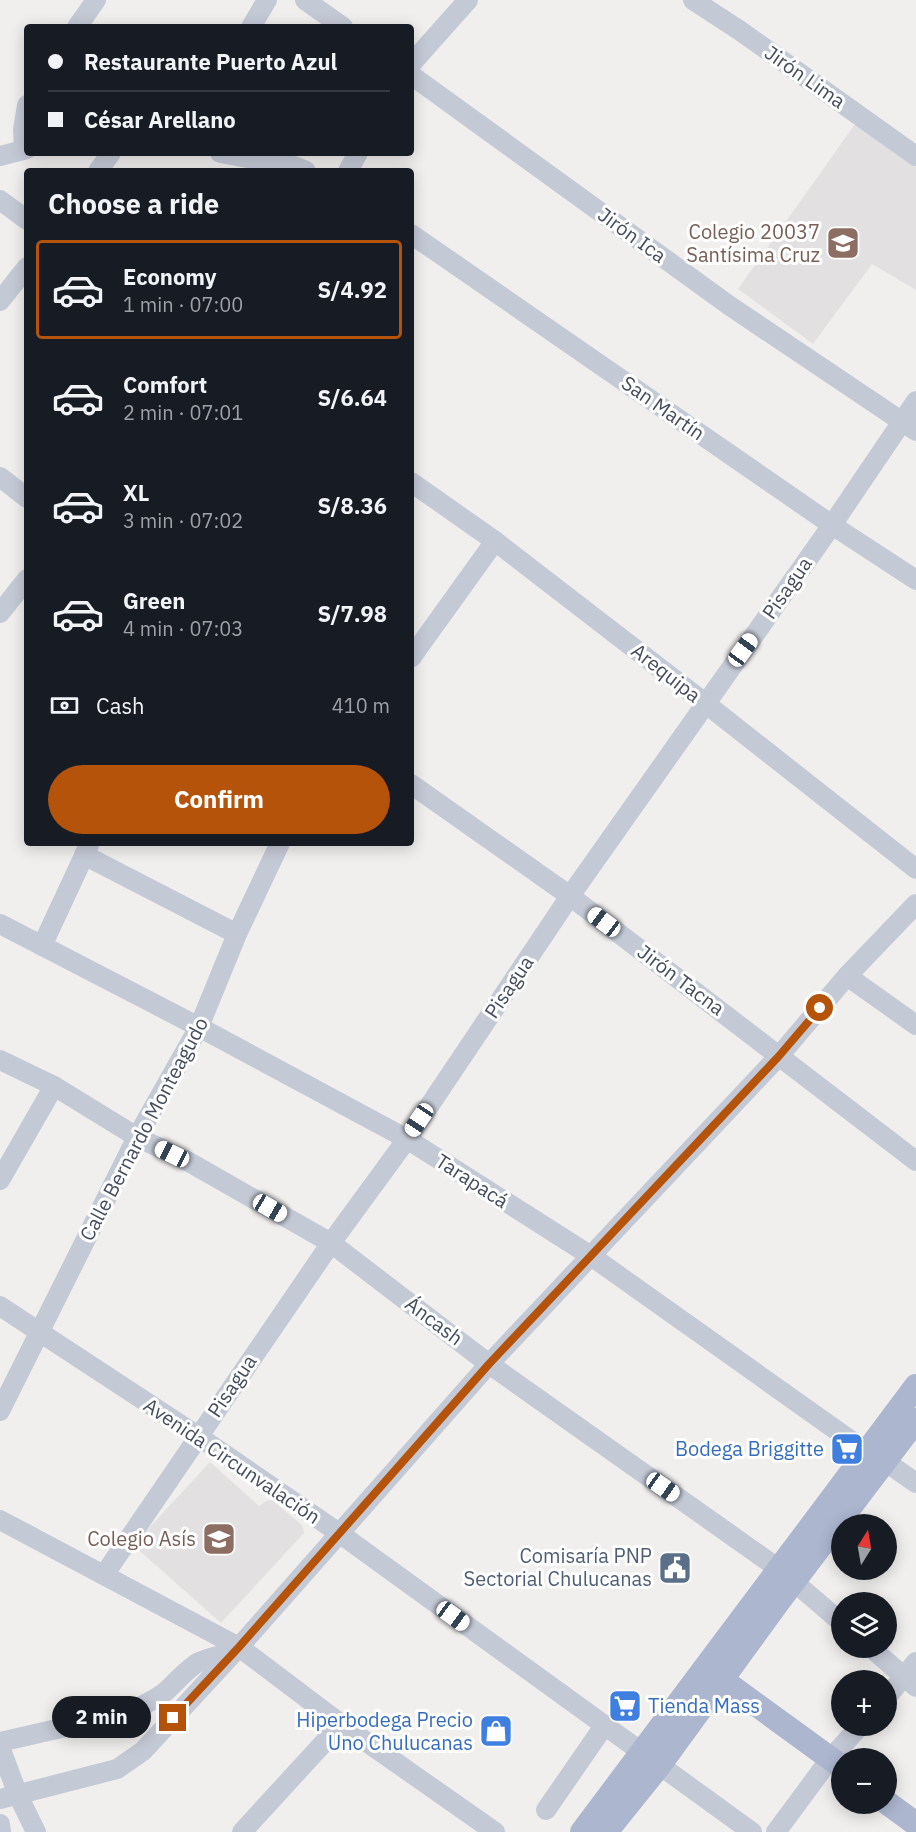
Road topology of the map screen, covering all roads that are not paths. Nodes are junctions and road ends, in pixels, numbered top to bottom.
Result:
1 (96, 0) edge
2 (267, 0) edge
3 (304, 0) edge
4 (468, 0) edge
5 (693, 0) edge
6 (79, 24) edge
7 (253, 24) edge
8 (339, 24) edge
9 (414, 61) edge
10 (414, 77) edge
11 (24, 150) edge
12 (0, 156) edge
13 (237, 156) edge
14 (916, 156) edge
15 (299, 168) edge
16 (0, 200) edge
17 (24, 218) edge
18 (414, 236) edge
19 (24, 271) edge
20 (0, 301) edge
21 (916, 401) edge
22 (909, 425) edge
23 (0, 477) edge
24 (414, 484) edge
25 (24, 496) edge
26 (832, 525) junction
27 (495, 541) junction
28 (916, 580) edge
29 (24, 583) edge
30 (0, 613) edge
31 (414, 654) edge
32 (705, 703) junction
33 (414, 786) edge
34 (279, 846) edge
35 (87, 849) edge
36 (916, 870) edge
37 (570, 896) junction
38 (916, 904) edge
39 (0, 924) edge
40 (237, 934) junction
41 (42, 946) junction
42 (847, 976) junction
43 (916, 1025) edge
44 (199, 1027) junction
45 (779, 1056) junction
46 (0, 1060) edge
47 (54, 1086) junction
48 (138, 1137) junction
49 (407, 1139) junction
50 (916, 1161) edge
51 (0, 1179) edge
52 (330, 1243) junction
53 (591, 1257) junction
54 (0, 1306) edge
55 (39, 1332) junction
56 (489, 1364) junction
57 (916, 1386) edge
58 (0, 1411) edge
59 (916, 1420) edge
60 (198, 1436) junction
61 (877, 1457) junction
62 (916, 1483) edge
63 (0, 1520) edge
64 (339, 1533) junction
65 (104, 1575) junction
66 (787, 1576) junction
67 (831, 1614) edge
68 (236, 1650) junction
69 (886, 1658) edge
70 (712, 1674) junction
71 (912, 1676) edge
72 (897, 1689) edge
73 (341, 1724) junction
74 (604, 1726) junction
75 (0, 1742) edge
76 (0, 1747) edge
77 (651, 1759) junction
78 (831, 1759) edge
79 (831, 1769) edge
80 (9, 1797) edge
81 (546, 1810) dead end
82 (897, 1810) edge
83 (0, 1824) edge
84 (916, 1824) edge
85 (1, 1832) edge
86 (36, 1832) edge
87 (242, 1832) edge
88 (495, 1832) edge
89 (582, 1832) edge
90 (606, 1832) edge
91 (752, 1832) edge
92 (776, 1832) edge

1 - 6 street
2 - 7 street
3 - 8 street
4 - 9 street
5 - 14 street, Jirón Lima
10 - 22 street, Jirón Ica
11 - 12 street
13 - 15 street
16 - 17 street
18 - 26 street, San Martín
19 - 20 street
21 - 22 street, Pisagua
22 - 26 street, Pisagua
23 - 25 street
24 - 27 street, Arequipa
26 - 28 street, San Martín
26 - 32 street, Pisagua
27 - 31 street
27 - 32 street, Arequipa
29 - 30 street
32 - 36 street, Arequipa
32 - 37 street, Pisagua
33 - 37 street, Jirón Tacna
34 - 40 street, Calle Bernardo Monteagudo
35 - 40 street
35 - 41 street
37 - 45 street, Jirón Tacna
37 - 49 street, Pisagua
38 - 42 street
39 - 41 street, Tarapacá
40 - 44 street, Calle Bernardo Monteagudo
41 - 44 street, Tarapacá
42 - 43 street
42 - 45 street
44 - 48 street, Calle Bernardo Monteagudo
44 - 49 street, Tarapacá
45 - 50 street, Jirón Tacna
45 - 53 street
46 - 47 street, Áncash
47 - 48 street, Áncash
47 - 51 street
48 - 52 street, Áncash
48 - 55 street, Calle Bernardo Monteagudo
49 - 52 street, Pisagua
49 - 53 street, Tarapacá
52 - 56 street, Áncash
52 - 60 street, Pisagua
53 - 56 street
53 - 61 street, Tarapacá
54 - 55 street, Avenida Circunvalación
55 - 58 street, Calle Bernardo Monteagudo
55 - 60 street, Avenida Circunvalación
56 - 64 street
56 - 66 street, Áncash
57 - 61 main road
59 - 61 main road
60 - 64 street, Avenida Circunvalación
60 - 65 street, Pisagua
61 - 62 street, Tarapacá
61 - 66 main road
63 - 65 street
64 - 68 street
64 - 74 street, Avenida Circunvalación
65 - 68 street
66 - 67 street, Áncash
66 - 70 main road
68 - 73 street
68 - 75 street
68 - 80 street
69 - 71 street
70 - 77 main road
70 - 78 main road
71 - 72 street
73 - 87 street
73 - 88 street
74 - 77 street, Avenida Circunvalación
74 - 81 street
76 - 80 street
77 - 89 main road
77 - 90 main road
77 - 91 street, Avenida Circunvalación
79 - 92 street
80 - 86 street
82 - 84 main road
83 - 85 street

